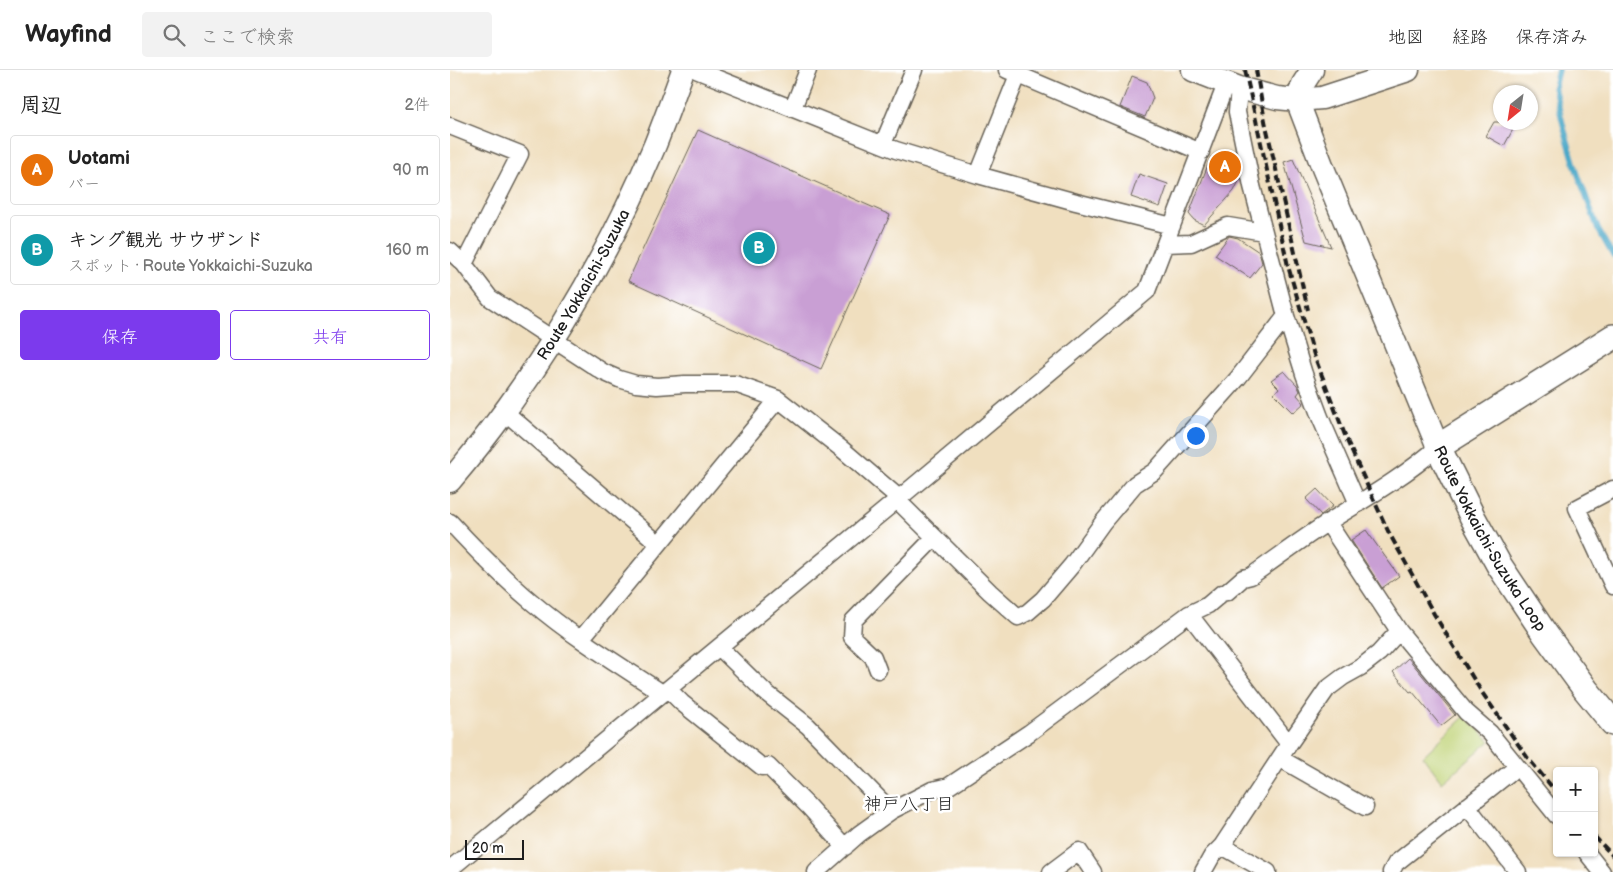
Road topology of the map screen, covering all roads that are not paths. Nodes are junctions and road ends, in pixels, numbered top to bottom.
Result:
1 (683, 70) edge
2 (696, 70) edge
3 (808, 70) edge
4 (914, 70) edge
5 (1193, 70) edge
6 (1312, 70) edge
7 (1015, 71) edge
8 (1395, 72) edge
9 (1233, 86) junction
10 (1297, 100) junction
11 (793, 108) junction
12 (450, 126) edge
13 (882, 144) junction
14 (1200, 152) junction
15 (978, 175) junction
16 (1172, 226) junction
17 (1264, 232) junction
18 (1164, 244) junction
19 (450, 251) edge
20 (464, 264) junction
21 (1286, 316) junction
22 (1613, 338) edge
23 (553, 340) junction
24 (778, 399) junction
25 (505, 412) junction
26 (1438, 448) junction
27 (450, 481) edge
28 (1613, 489) edge
29 (898, 499) junction
30 (1358, 504) junction
31 (450, 522) edge
32 (1328, 523) junction
33 (934, 538) junction
34 (659, 544) junction
35 (1613, 586) edge
36 (1188, 614) junction
37 (1399, 631) junction
38 (580, 639) junction
39 (719, 647) junction
40 (878, 670) dead end
41 (665, 691) junction
42 (1612, 720) edge
43 (1289, 744) junction
44 (1281, 759) junction
45 (1517, 767) junction
46 (1467, 806) junction
47 (1365, 807) dead end
48 (891, 811) junction
49 (1554, 812) edge
50 (1222, 846) junction
51 (845, 847) junction
52 (1590, 857) edge
53 (450, 869) edge
54 (816, 872) edge
55 (1051, 872) edge
56 (1093, 872) edge
57 (1203, 872) edge
58 (1268, 872) edge
59 (1391, 872) edge
60 (1518, 872) edge
61 (1602, 872) edge

1 - 23 street, Route Yokkaichi-Suzuka
2 - 11 street
3 - 11 street
4 - 13 street
5 - 9 street
6 - 10 street
7 - 14 street
7 - 15 street
8 - 10 street
9 - 10 street
9 - 14 street
9 - 17 street
10 - 26 street
11 - 13 street
12 - 20 street
13 - 15 street
14 - 16 street
15 - 16 street
16 - 18 street
17 - 18 street
17 - 21 street
18 - 29 street
19 - 20 street
20 - 23 street
21 - 30 street
21 - 33 street
22 - 26 main road, Route Yokkaichi-Suzuka Loop
23 - 24 street
23 - 25 street, Route Yokkaichi-Suzuka
24 - 29 street
24 - 34 street
25 - 27 street, Route Yokkaichi-Suzuka
25 - 34 street
26 - 30 street
26 - 42 main road, Route Yokkaichi-Suzuka Loop
28 - 35 street
29 - 33 street
29 - 39 street
30 - 32 street
31 - 38 street
32 - 36 street
32 - 37 street
33 - 40 street
34 - 38 street
36 - 43 street
36 - 48 street
37 - 43 street
37 - 45 street
38 - 41 street
39 - 41 street
39 - 48 street
41 - 51 street
41 - 53 street
43 - 44 street
44 - 47 street
44 - 50 street
45 - 46 street
45 - 49 street
46 - 59 street
46 - 60 street
48 - 51 street
50 - 57 street
50 - 58 street
51 - 54 street
52 - 61 street
55 - 56 street

